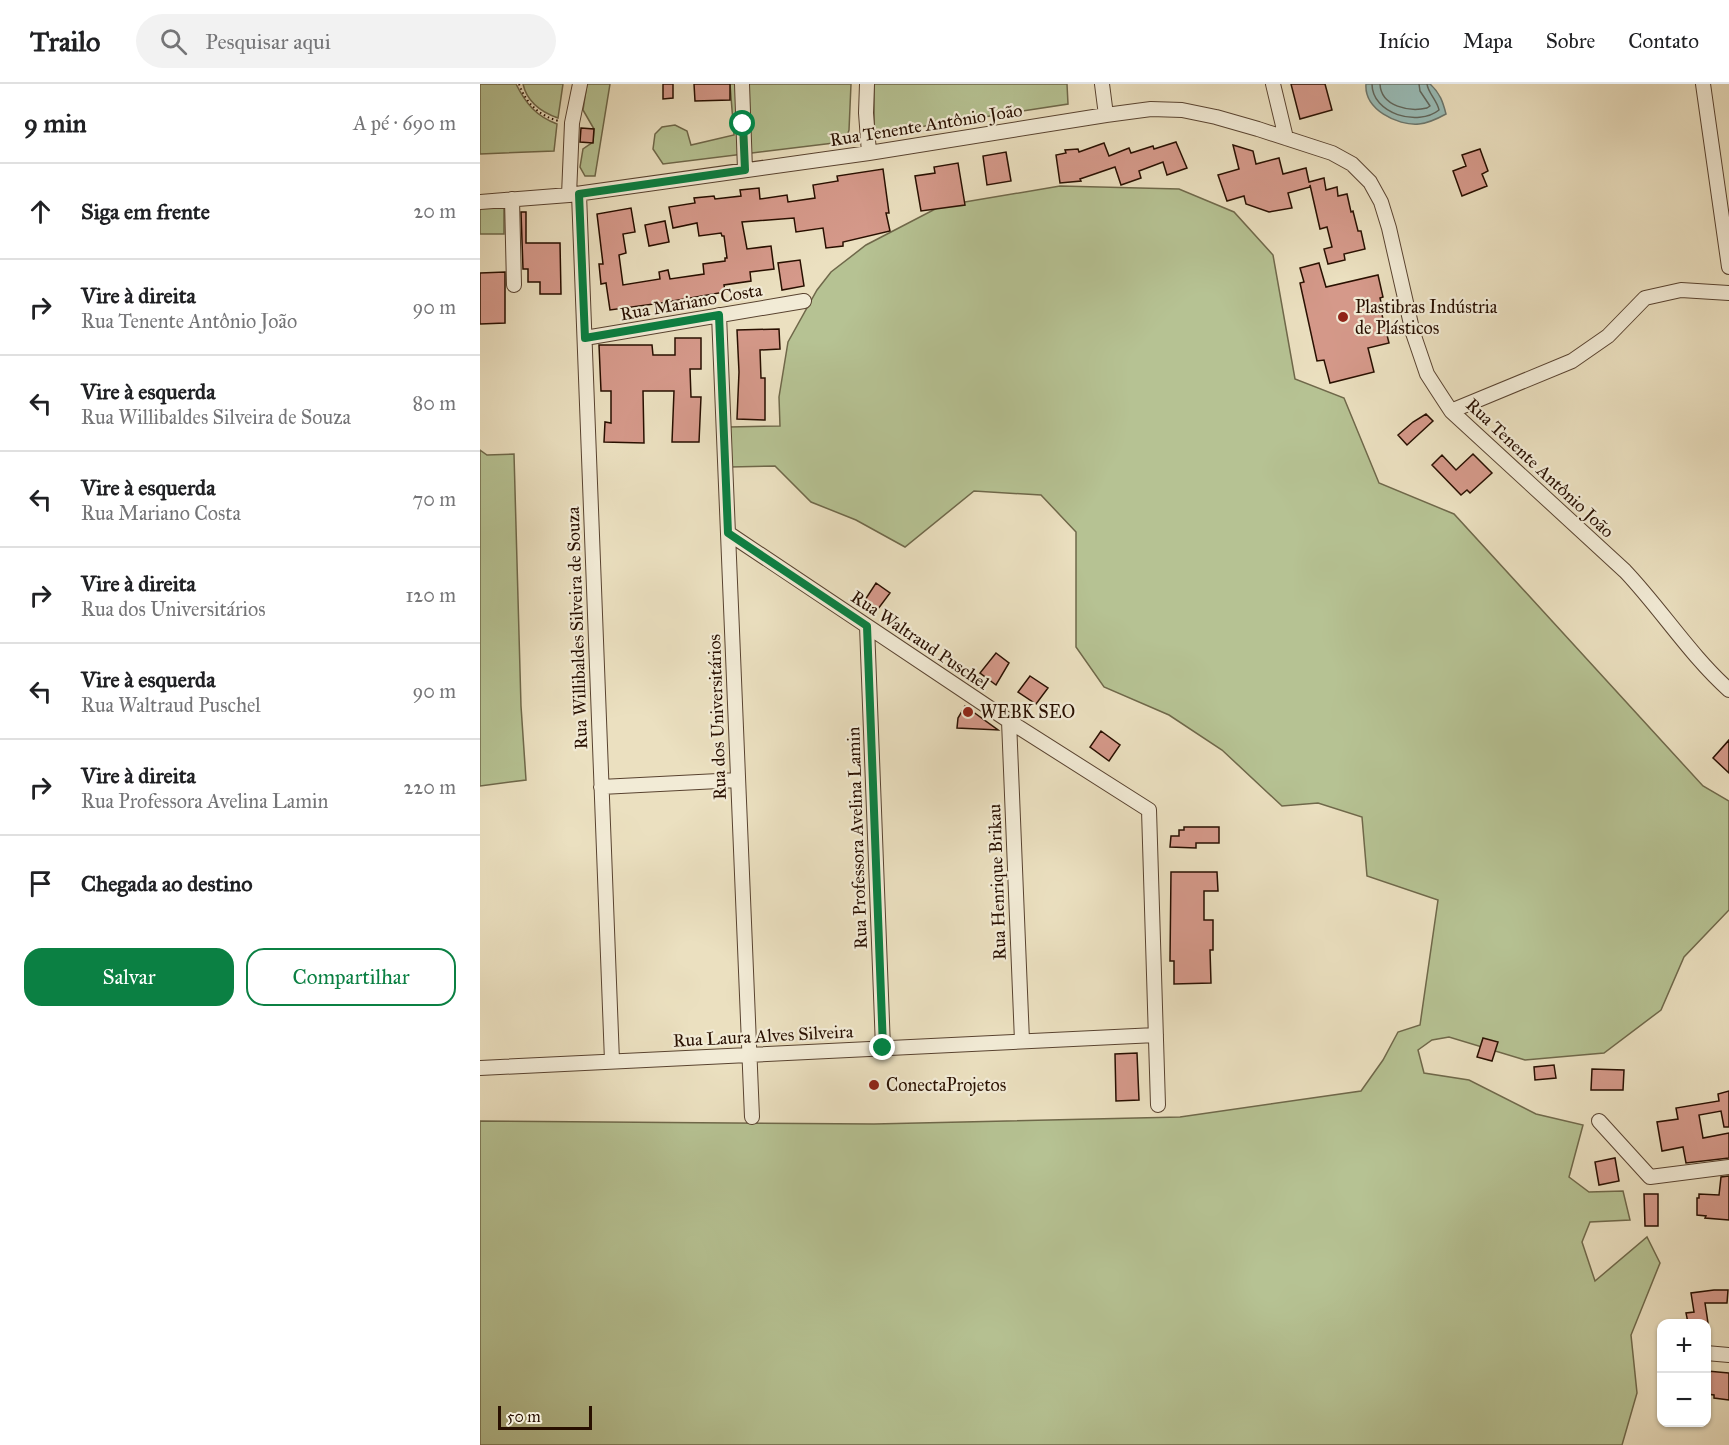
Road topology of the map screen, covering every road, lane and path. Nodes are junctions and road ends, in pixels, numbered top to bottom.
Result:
1 (519, 84) edge
2 (580, 84) edge
3 (742, 84) edge
4 (867, 84) edge
5 (1102, 84) edge
6 (1273, 84) edge
7 (1703, 84) edge
8 (1106, 115) junction
9 (573, 123) junction
10 (1286, 138) junction
11 (869, 153) junction
12 (745, 170) junction
13 (574, 195) junction
14 (512, 199) junction
15 (480, 202) edge
16 (1729, 267) edge
17 (514, 285) dead end
18 (1729, 293) edge
19 (804, 301) dead end
20 (719, 315) junction
21 (585, 338) junction
22 (1451, 411) junction
23 (728, 533) junction
24 (867, 626) junction
25 (1729, 690) edge
26 (1009, 721) junction
27 (738, 780) junction
28 (601, 787) junction
29 (1156, 1035) junction
30 (1022, 1041) junction
31 (883, 1048) junction
32 (749, 1055) junction
33 (612, 1061) junction
34 (480, 1068) edge
35 (1158, 1105) dead end
36 (752, 1117) dead end
37 (1599, 1121) dead end
38 (1729, 1167) edge
39 (1711, 1353) edge
40 (1729, 1355) edge

1 - 9 path
2 - 9 street, Rua Willibaldes Silveira de Souza
3 - 12 street
4 - 11 street
5 - 8 street
6 - 10 street
7 - 16 street
8 - 10 street, Rua Tenente Antônio João
8 - 11 street, Rua Tenente Antônio João
9 - 13 street, Rua Willibaldes Silveira de Souza
10 - 22 street, Rua Tenente Antônio João
11 - 12 street, Rua Tenente Antônio João
12 - 13 street, Rua Tenente Antônio João
13 - 14 street, Rua Tenente Antônio João
13 - 21 street, Rua Willibaldes Silveira de Souza
14 - 15 street, Rua Tenente Antônio João
14 - 17 street
18 - 22 street
19 - 20 street, Rua Mariano Costa
20 - 21 street, Rua Mariano Costa
20 - 23 street, Rua dos Universitários
21 - 28 street, Rua Willibaldes Silveira de Souza
22 - 25 street, Rua Tenente Antônio João
23 - 24 street, Rua Waltraud Puschel
23 - 27 street, Rua dos Universitários
24 - 26 street, Rua Waltraud Puschel
24 - 31 street, Rua Professora Avelina Lamin
26 - 29 street, Rua Waltraud Puschel
26 - 30 street, Rua Henrique Brikau
27 - 28 street
27 - 32 street, Rua dos Universitários
28 - 33 street, Rua Willibaldes Silveira de Souza
29 - 30 street, Rua Laura Alves Silveira
29 - 35 street, Rua Waltraud Puschel
30 - 31 street, Rua Laura Alves Silveira
31 - 32 street, Rua Laura Alves Silveira
32 - 33 street, Rua Laura Alves Silveira
32 - 36 street, Rua dos Universitários
33 - 34 street, Rua Laura Alves Silveira
37 - 38 street
39 - 40 street

